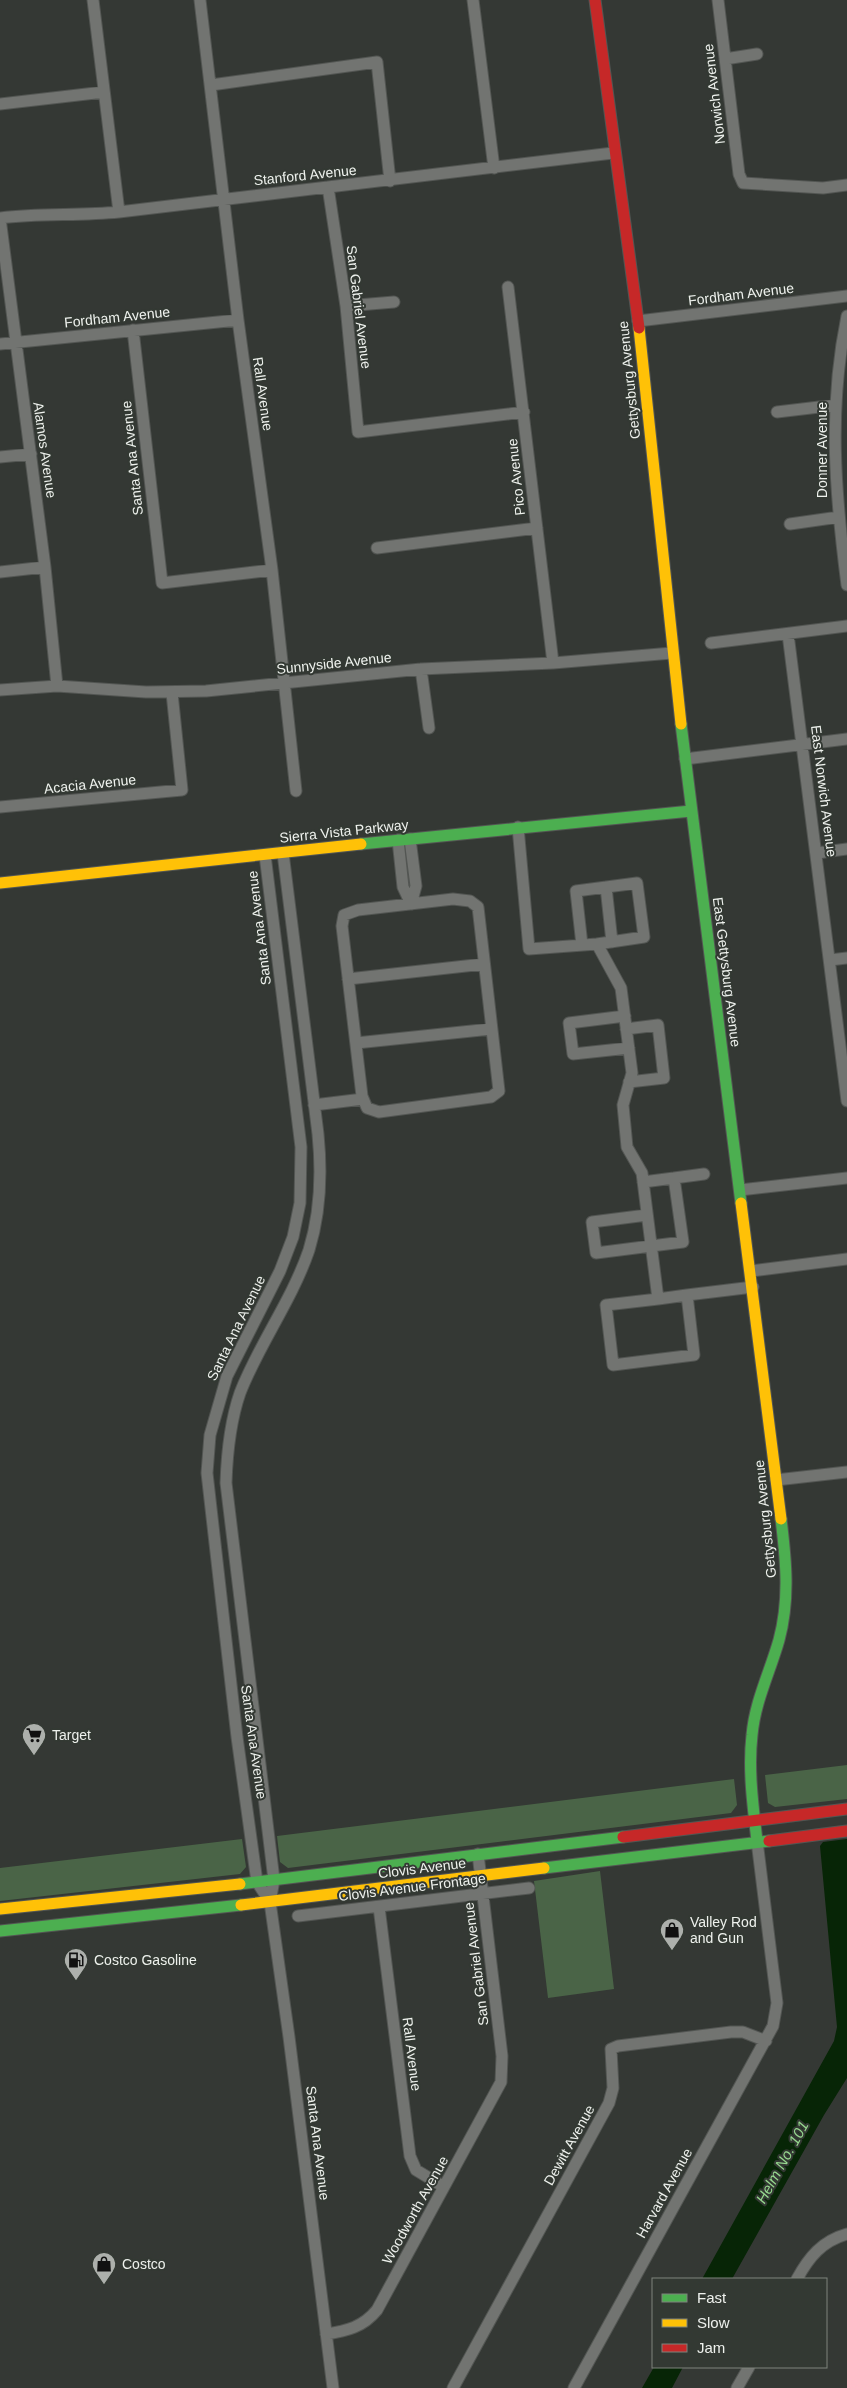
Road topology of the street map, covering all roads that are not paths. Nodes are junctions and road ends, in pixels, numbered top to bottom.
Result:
1 (93, 0) edge
2 (200, 0) edge
3 (473, 0) edge
4 (595, 0) edge
5 (718, 0) edge
6 (757, 54) dead end
7 (725, 59) junction
8 (211, 85) junction
9 (104, 92) junction
10 (0, 104) edge
11 (614, 153) junction
12 (494, 168) junction
13 (390, 180) junction
14 (847, 185) edge
15 (328, 187) junction
16 (224, 199) junction
17 (119, 212) junction
18 (0, 218) edge
19 (508, 287) dead end
20 (847, 296) edge
21 (394, 302) dead end
22 (346, 306) junction
23 (847, 316) edge
24 (238, 320) junction
25 (638, 321) junction
26 (133, 330) junction
27 (16, 343) junction
28 (0, 344) edge
29 (836, 405) junction
30 (524, 412) junction
31 (777, 412) dead end
32 (31, 454) junction
33 (0, 457) edge
34 (838, 517) junction
35 (790, 524) dead end
36 (537, 528) junction
37 (378, 548) dead end
38 (45, 567) junction
39 (272, 570) junction
40 (0, 572) edge
41 (847, 585) edge
42 (847, 626) edge
43 (788, 634) junction
44 (711, 643) dead end
45 (672, 653) junction
46 (554, 664) junction
47 (421, 669) junction
48 (283, 683) junction
49 (57, 686) junction
50 (0, 690) edge
51 (172, 693) junction
52 (429, 728) dead end
53 (847, 739) edge
54 (803, 744) junction
55 (685, 758) junction
56 (296, 791) dead end
57 (0, 807) edge
58 (691, 811) junction
59 (518, 827) junction
60 (404, 839) junction
61 (847, 849) edge
62 (283, 853) junction
63 (817, 853) junction
64 (265, 855) junction
65 (0, 883) edge
66 (606, 887) junction
67 (411, 904) junction
68 (612, 942) junction
69 (597, 944) junction
70 (582, 945) junction
71 (847, 958) edge
72 (830, 960) junction
73 (484, 964) junction
74 (348, 979) junction
75 (625, 1016) junction
76 (492, 1028) junction
77 (626, 1029) junction
78 (356, 1044) junction
79 (629, 1048) junction
80 (845, 1068) edge
81 (629, 1082) junction
82 (363, 1099) junction
83 (847, 1101) edge
84 (314, 1105) junction
85 (704, 1174) dead end
86 (674, 1178) junction
87 (847, 1178) edge
88 (643, 1182) junction
89 (740, 1190) junction
90 (647, 1214) junction
91 (651, 1246) junction
92 (847, 1259) edge
93 (751, 1271) junction
94 (753, 1288) junction
95 (687, 1295) junction
96 (658, 1299) junction
97 (847, 1472) edge
98 (776, 1480) junction
99 (847, 1809) edge
100 (755, 1820) junction
101 (847, 1830) edge
102 (758, 1841) junction
103 (478, 1854) junction
104 (480, 1876) junction
105 (274, 1880) junction
106 (257, 1882) junction
107 (529, 1888) dead end
108 (482, 1894) junction
109 (270, 1902) junction
110 (379, 1907) junction
111 (0, 1909) edge
112 (298, 1916) dead end
113 (0, 1931) edge
114 (766, 2041) junction
115 (503, 2071) joint
116 (444, 2187) junction
117 (847, 2234) edge
118 (798, 2278) edge
119 (326, 2334) junction
120 (748, 2368) edge
121 (333, 2388) edge
122 (453, 2388) edge
123 (574, 2388) edge
124 (738, 2388) edge

1 - 9 street
2 - 8 street, Rall Avenue
3 - 12 street
4 - 11 main road, Gettysburg Avenue
5 - 7 street, Norwich Avenue
6 - 7 street
7 - 14 street, Norwich Avenue
8 - 13 street
8 - 16 street, Rall Avenue
9 - 10 street
9 - 17 street
11 - 12 street, Stanford Avenue
11 - 25 main road, Gettysburg Avenue
12 - 13 street, Stanford Avenue
13 - 15 street, Stanford Avenue
15 - 16 street, Stanford Avenue
15 - 22 street, San Gabriel Avenue
16 - 17 street, Stanford Avenue
16 - 24 street, Rall Avenue
17 - 18 street, Stanford Avenue
18 - 27 street, Alamos Avenue
19 - 30 street, Pico Avenue
20 - 25 street, Fordham Avenue
21 - 22 street
22 - 30 street, San Gabriel Avenue
23 - 29 street, Donner Avenue
24 - 26 street, Fordham Avenue
24 - 39 street, Rall Avenue
25 - 45 main road, Gettysburg Avenue
26 - 27 street, Fordham Avenue
26 - 39 street, Santa Ana Avenue
27 - 28 street, Fordham Avenue
27 - 32 street, Alamos Avenue
29 - 31 street
29 - 34 street, Donner Avenue
30 - 36 street, Pico Avenue
32 - 33 street
32 - 38 street, Alamos Avenue
34 - 35 street
34 - 41 street, Donner Avenue
36 - 37 street
36 - 46 street, Pico Avenue
38 - 40 street
38 - 49 street, Alamos Avenue
39 - 48 street, Rall Avenue
42 - 43 street
43 - 44 street
43 - 54 street, East Norwich Avenue
45 - 46 street, Sunnyside Avenue
45 - 55 main road, Gettysburg Avenue
46 - 47 street, Sunnyside Avenue
47 - 48 street, Sunnyside Avenue
47 - 52 street
48 - 51 street, Sunnyside Avenue
48 - 56 street, Rall Avenue
49 - 50 street, Sunnyside Avenue
49 - 51 street, Sunnyside Avenue
51 - 57 street, Acacia Avenue
53 - 54 street
54 - 55 street
54 - 63 street, East Norwich Avenue
55 - 58 main road, East Gettysburg Avenue
58 - 59 main road, Sierra Vista Parkway
58 - 89 main road, East Gettysburg Avenue
59 - 60 main road, Sierra Vista Parkway
59 - 70 street
60 - 62 main road, Sierra Vista Parkway
60 - 67 street
61 - 63 street
62 - 64 main road, Sierra Vista Parkway
62 - 84 street, Santa Ana Avenue
63 - 72 street, East Norwich Avenue
64 - 65 main road, Sierra Vista Parkway
64 - 106 street, Santa Ana Avenue
66 - 68 street
66 - 68 street
66 - 70 street
67 - 73 street
67 - 74 street
68 - 69 street
69 - 70 street
69 - 75 street
71 - 72 street
72 - 80 street, East Norwich Avenue
73 - 74 street
73 - 76 street
74 - 78 street
75 - 77 street
75 - 79 street
76 - 78 street
76 - 82 street
77 - 79 street
77 - 81 street
78 - 82 street
79 - 81 street
80 - 83 street, East Norwich Avenue
81 - 88 street
82 - 84 street
84 - 105 street, Santa Ana Avenue
85 - 86 street
86 - 88 street
86 - 91 street
87 - 89 street
88 - 90 street
89 - 93 main road, Gettysburg Avenue
90 - 91 street
90 - 91 street
91 - 96 street
92 - 93 street
93 - 94 main road, Gettysburg Avenue
94 - 95 street
94 - 98 main road, Gettysburg Avenue
95 - 96 street
95 - 96 street
97 - 98 street
98 - 100 main road, Gettysburg Avenue
99 - 100 main road, Clovis Avenue
100 - 102 main road, Gettysburg Avenue
100 - 103 main road, Clovis Avenue
101 - 102 main road, Clovis Avenue
102 - 104 main road, Clovis Avenue
102 - 114 street, Harvard Avenue
103 - 104 street, San Gabriel Avenue
103 - 105 main road, Clovis Avenue
104 - 108 street, San Gabriel Avenue
104 - 109 main road, Clovis Avenue
105 - 106 main road, Clovis Avenue
105 - 109 street, Santa Ana Avenue
106 - 109 street, Santa Ana Avenue
106 - 111 main road, Clovis Avenue
107 - 108 street, Clovis Avenue Frontage
108 - 110 street, Clovis Avenue Frontage
108 - 115 street, San Gabriel Avenue
109 - 113 main road, Clovis Avenue
109 - 119 street, Santa Ana Avenue
110 - 112 street, Clovis Avenue Frontage
110 - 116 street, Rall Avenue
114 - 122 street, Dewitt Avenue
114 - 123 street, Harvard Avenue
115 - 116 street, Woodworth Avenue
116 - 119 street, Woodworth Avenue
117 - 118 street
119 - 121 street, Santa Ana Avenue
120 - 124 street

